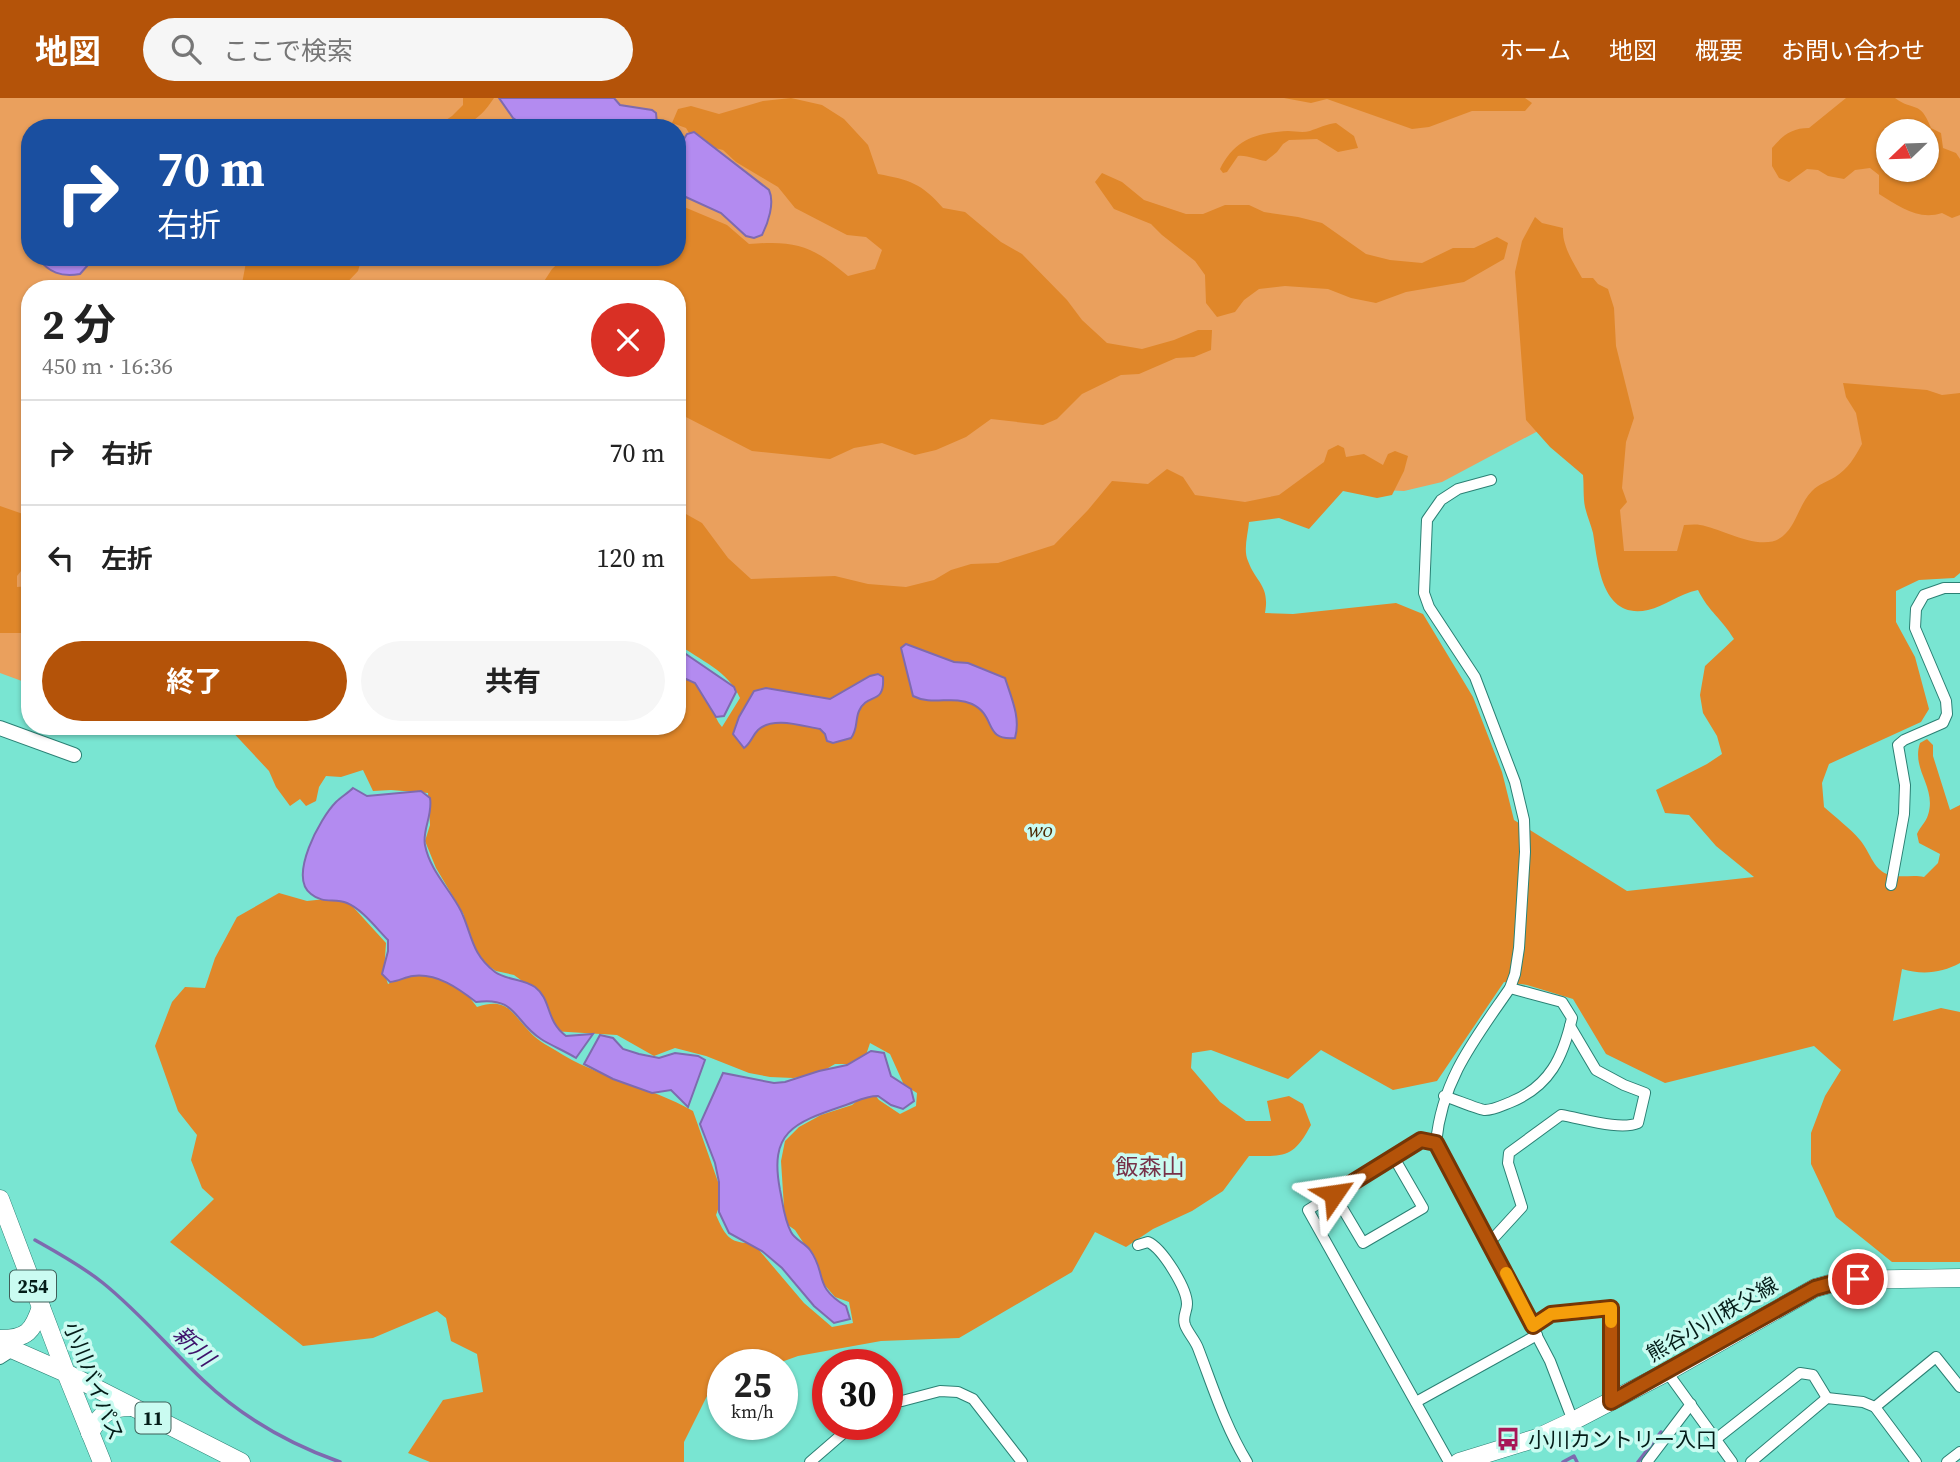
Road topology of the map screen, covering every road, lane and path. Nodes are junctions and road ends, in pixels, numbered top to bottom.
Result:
1 (1491, 480) dead end
2 (1960, 588) edge
3 (0, 727) edge
4 (21, 735) edge
5 (21, 735) edge
6 (74, 755) dead end
7 (1891, 885) dead end
8 (1510, 988) junction
9 (1570, 1026) junction
10 (1444, 1096) junction
11 (1436, 1143) junction
12 (1393, 1156) junction
13 (1334, 1194) junction
14 (0, 1199) edge
15 (1489, 1242) junction
16 (1138, 1245) dead end
17 (1960, 1278) edge
18 (41, 1307) junction
19 (1535, 1331) junction
20 (3, 1348) edge
21 (1667, 1372) junction
22 (66, 1373) junction
23 (1960, 1387) edge
24 (1827, 1398) junction
25 (903, 1401) edge
26 (1416, 1402) junction
27 (1611, 1402) junction
28 (1691, 1404) junction
29 (131, 1407) junction
30 (1875, 1407) junction
31 (1573, 1421) junction
32 (90, 1433) junction
33 (1716, 1439) junction
34 (835, 1440) edge
35 (1960, 1452) edge
36 (102, 1462) edge
37 (241, 1462) edge
38 (810, 1462) edge
39 (1022, 1462) edge
40 (1247, 1462) edge
41 (1448, 1462) edge
42 (1459, 1462) edge
43 (1647, 1462) edge
44 (1732, 1462) edge
45 (1751, 1462) edge
46 (1916, 1462) edge
47 (1947, 1462) edge

1 - 8 street
2 - 7 street
3 - 5 street
4 - 6 street
8 - 9 street
8 - 10 street
9 - 10 street
9 - 15 street
10 - 11 street
11 - 12 street
11 - 15 street
12 - 13 street
12 - 13 street
13 - 26 street
14 - 18 main road, 小川バイパス / 254
15 - 19 street
16 - 40 street
17 - 21 main road, 熊谷小川秩父線
18 - 20 main road
18 - 22 main road, 小川バイパス / 254
19 - 26 street
19 - 27 street
19 - 31 street
20 - 22 main road, 11
21 - 27 main road, 熊谷小川秩父線
21 - 28 street
22 - 29 main road, 11
22 - 32 main road, 小川バイパス / 254
23 - 30 street
24 - 30 street
24 - 33 street
24 - 45 street
25 - 39 street
26 - 41 street
27 - 31 main road, 熊谷小川秩父線
28 - 33 street
28 - 43 street
29 - 32 main road
29 - 37 main road, 11
30 - 46 street
31 - 42 main road, 熊谷小川秩父線
32 - 36 main road, 小川バイパス / 254
33 - 44 street
34 - 38 street
35 - 47 street

